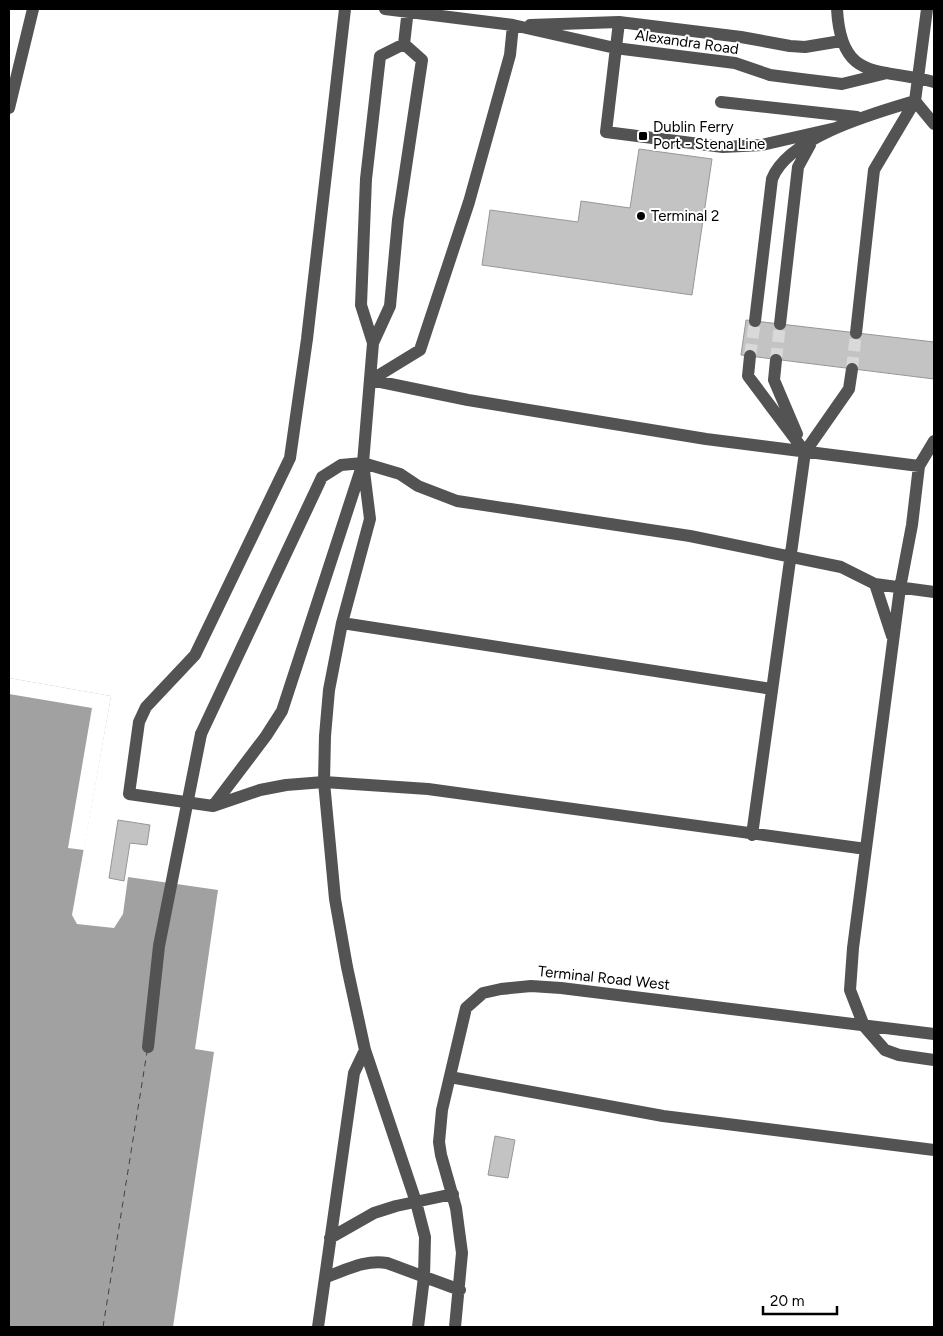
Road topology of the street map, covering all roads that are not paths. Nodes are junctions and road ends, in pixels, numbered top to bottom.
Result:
1 (33, 9) edge
2 (346, 9) edge
3 (385, 9) edge
4 (837, 9) edge
5 (927, 9) edge
6 (408, 10) edge
7 (619, 22) junction
8 (513, 25) junction
9 (841, 41) junction
10 (404, 44) junction
11 (616, 48) junction
12 (887, 73) junction
13 (934, 75) edge
14 (918, 78) junction
15 (934, 82) edge
16 (915, 101) junction
17 (721, 102) dead end
18 (9, 108) edge
19 (860, 117) junction
20 (934, 124) edge
21 (836, 128) junction
22 (813, 140) junction
23 (755, 321) tunnel mouth
24 (780, 324) tunnel mouth
25 (856, 333) tunnel mouth
26 (373, 343) junction
27 (750, 356) tunnel mouth
28 (776, 360) tunnel mouth
29 (852, 369) tunnel mouth
30 (371, 380) junction
31 (934, 442) edge
32 (805, 452) junction
33 (363, 463) junction
34 (919, 466) junction
35 (792, 556) junction
36 (875, 584) junction
37 (900, 588) junction
38 (934, 592) edge
39 (342, 623) junction
40 (893, 641) junction
41 (772, 689) junction
42 (324, 782) junction
43 (213, 806) junction
44 (752, 835) junction
45 (866, 850) junction
46 (864, 1026) junction
47 (934, 1034) edge
48 (148, 1047) dead end
49 (365, 1050) junction
50 (934, 1060) edge
51 (450, 1077) junction
52 (934, 1150) edge
53 (453, 1194) junction
54 (416, 1202) junction
55 (330, 1238) junction
56 (326, 1277) junction
57 (424, 1277) junction
58 (460, 1290) junction
59 (318, 1327) edge
60 (418, 1327) edge
61 (455, 1327) edge

1 - 18 street
2 - 43 street
3 - 6 street, Alexandra Road
4 - 9 street
5 - 14 street
6 - 8 street, Alexandra Road
6 - 10 street
7 - 8 street, Alexandra Road
7 - 9 street, Alexandra Road
7 - 11 street
8 - 11 street, Alexandra Road
8 - 30 street
9 - 12 street
10 - 26 street
10 - 26 street
11 - 12 street, Alexandra Road
11 - 21 street
12 - 14 street
13 - 14 street
14 - 15 street
14 - 16 street
16 - 19 street
16 - 20 street
16 - 25 street
17 - 19 street
19 - 21 street
21 - 22 street
22 - 23 street
22 - 24 street
26 - 30 street
27 - 32 street
28 - 32 street
29 - 32 street
30 - 32 street
30 - 33 street
31 - 34 street
32 - 34 street
32 - 35 street
33 - 35 street
33 - 39 street
33 - 43 street
33 - 48 street, bridge
34 - 37 street
35 - 36 street
35 - 41 street
36 - 37 street
36 - 40 street
37 - 38 street
37 - 40 street
39 - 41 street
39 - 42 street
40 - 45 street
41 - 44 street
42 - 43 street
42 - 44 street
42 - 49 street
44 - 45 street
45 - 46 street
46 - 47 street, Terminal Road West
46 - 50 street
46 - 51 street, Terminal Road West
49 - 54 street
49 - 55 street
51 - 52 street
51 - 53 street, Terminal Road West
53 - 54 street
53 - 58 street, Terminal Road West
54 - 55 street
54 - 57 street
55 - 56 street
56 - 57 street
56 - 59 street
57 - 58 street
57 - 60 street
58 - 61 street, Terminal Road West

